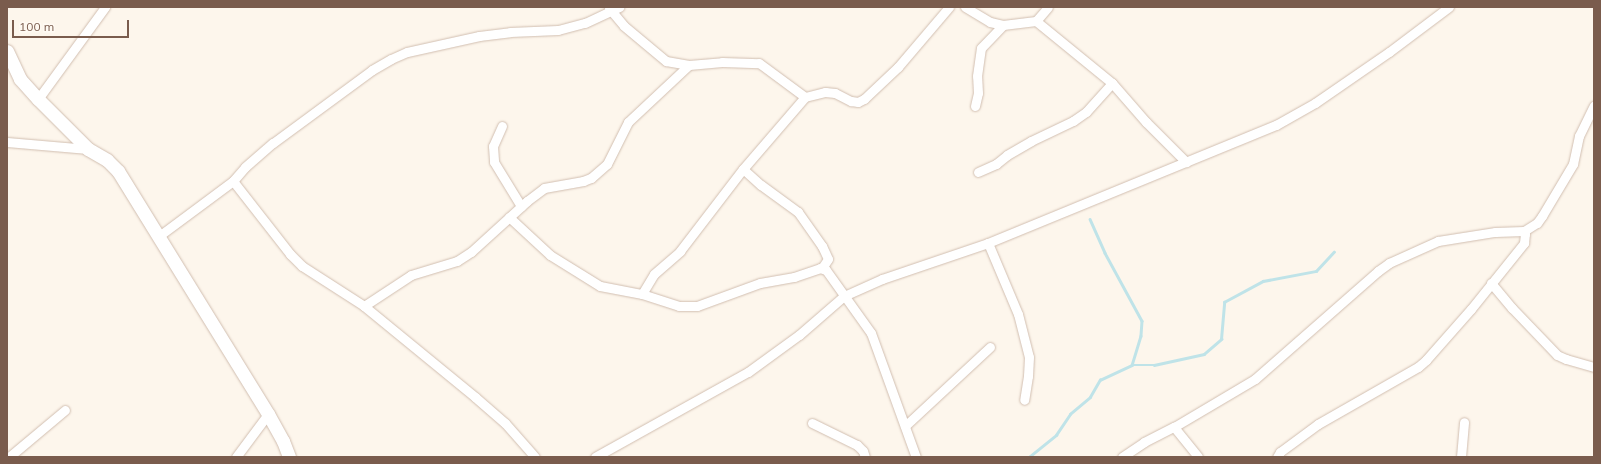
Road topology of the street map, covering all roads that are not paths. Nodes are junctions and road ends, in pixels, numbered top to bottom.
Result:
1 (105, 7) edge
2 (620, 7) edge
3 (949, 7) edge
4 (966, 7) edge
5 (1048, 7) edge
6 (1449, 7) edge
7 (610, 9) edge
8 (1036, 22) junction
9 (1003, 25) junction
10 (7, 51) edge
11 (689, 65) junction
12 (1112, 83) junction
13 (805, 97) junction
14 (38, 99) junction
15 (1594, 105) edge
16 (975, 106) dead end
17 (502, 126) dead end
18 (7, 142) edge
19 (88, 149) junction
20 (1186, 162) junction
21 (743, 169) junction
22 (978, 172) dead end
23 (233, 181) junction
24 (521, 206) junction
25 (509, 217) junction
26 (1524, 231) junction
27 (159, 236) junction
28 (988, 243) junction
29 (822, 268) junction
30 (1491, 283) junction
31 (642, 294) junction
32 (844, 296) junction
33 (364, 306) junction
34 (990, 347) dead end
35 (1594, 367) edge
36 (1024, 400) dead end
37 (65, 410) dead end
38 (268, 414) junction
39 (1464, 422) dead end
40 (812, 423) dead end
41 (905, 426) junction
42 (1174, 427) junction
43 (237, 456) edge
44 (9, 457) edge
45 (289, 457) edge
46 (535, 457) edge
47 (595, 457) edge
48 (865, 457) edge
49 (916, 457) edge
50 (1122, 457) edge
51 (1198, 457) edge
52 (1277, 457) edge
53 (1461, 457) edge

1 - 14 street
2 - 7 street
3 - 13 street
4 - 9 street
5 - 8 street
6 - 20 street
7 - 11 street
7 - 23 street
8 - 9 street
8 - 12 street
9 - 16 street
10 - 14 main road
11 - 13 street
11 - 24 street
12 - 20 street
12 - 22 street
13 - 21 street
14 - 19 main road
15 - 26 street
17 - 24 street
18 - 19 street
19 - 27 main road
20 - 28 street
21 - 29 street
21 - 31 street
23 - 27 street
23 - 33 street
24 - 25 street
25 - 31 street
25 - 33 street
26 - 30 street
26 - 42 street
27 - 38 main road
28 - 32 street
28 - 36 street
29 - 31 street
29 - 32 street
30 - 35 street
30 - 52 street
32 - 41 street
32 - 47 street
33 - 46 street
34 - 41 street
37 - 44 street
38 - 43 street
38 - 45 main road
39 - 53 street
40 - 48 street
41 - 49 street
42 - 50 street
42 - 51 street

